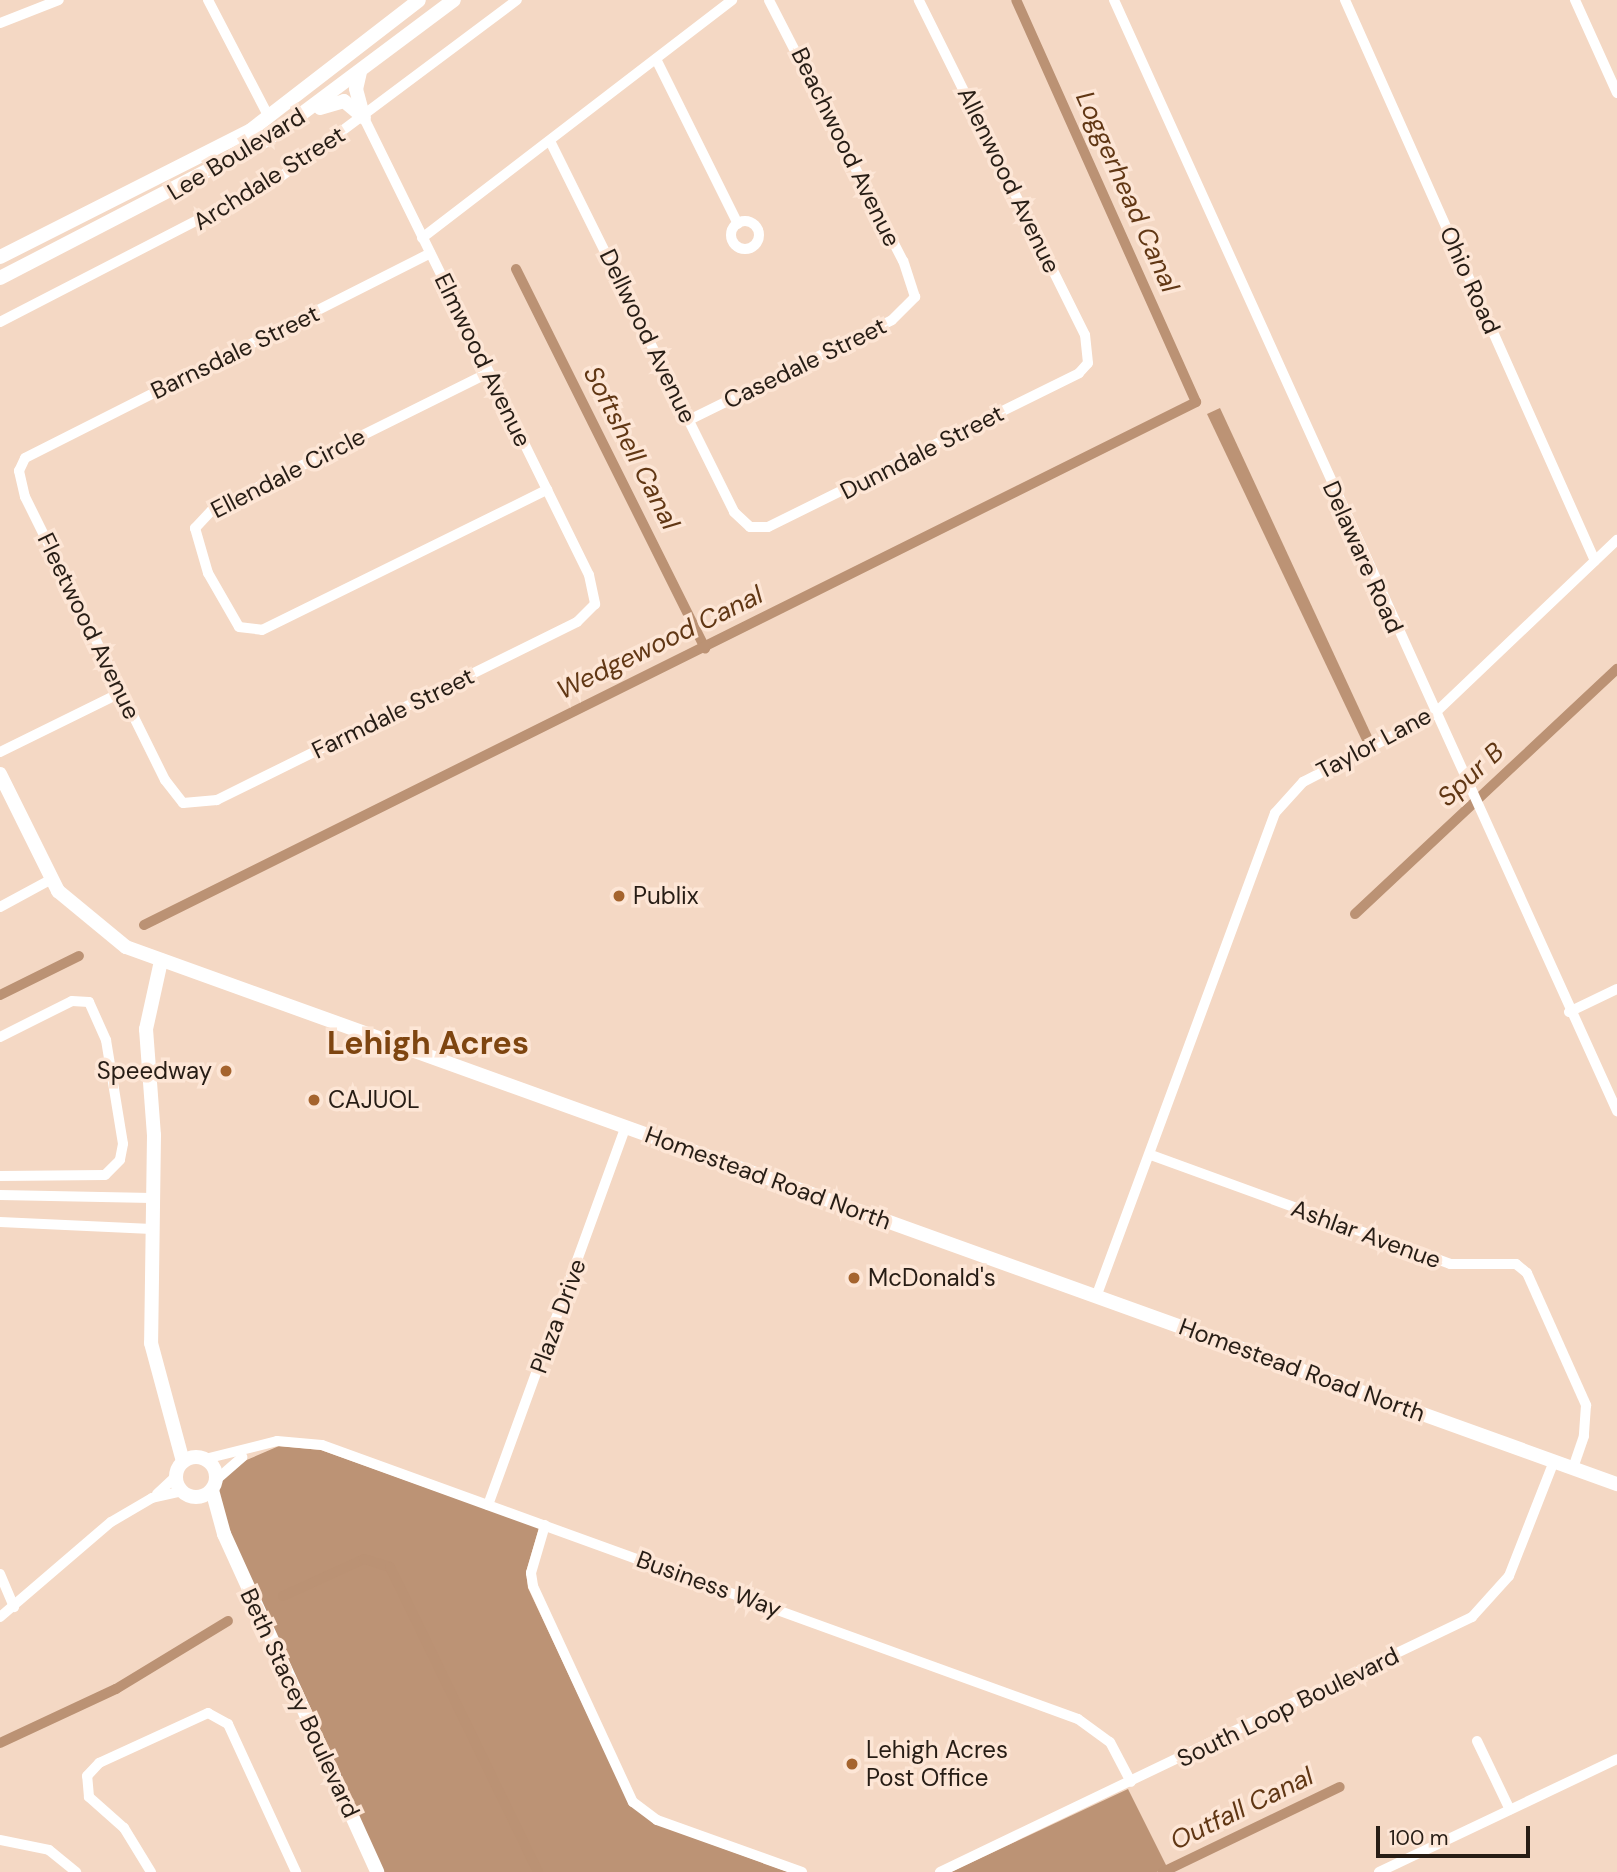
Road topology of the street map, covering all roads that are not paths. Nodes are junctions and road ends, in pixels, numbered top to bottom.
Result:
1 (59, 0) edge
2 (208, 0) edge
3 (419, 0) edge
4 (439, 0) edge
5 (454, 0) edge
6 (517, 0) edge
7 (732, 0) edge
8 (769, 0) edge
9 (919, 0) edge
10 (1114, 0) edge
11 (1345, 0) edge
12 (1574, 0) edge
13 (0, 23) edge
14 (398, 43) junction
15 (656, 59) junction
16 (360, 72) junction
17 (1617, 93) edge
18 (308, 111) junction
19 (269, 117) junction
20 (364, 118) junction
21 (279, 133) junction
22 (550, 141) junction
23 (92, 213) junction
24 (738, 224) dead end
25 (422, 238) junction
26 (430, 253) junction
27 (0, 257) edge
28 (33, 262) junction
29 (0, 278) edge
30 (915, 297) joint
31 (0, 322) edge
32 (1088, 363) joint
33 (488, 373) junction
34 (689, 420) junction
35 (39, 449) joint
36 (547, 490) junction
37 (750, 527) joint
38 (1617, 540) edge
39 (1595, 561) junction
40 (594, 604) joint
41 (122, 692) junction
42 (1433, 715) junction
43 (0, 752) edge
44 (0, 774) edge
45 (183, 803) joint
46 (50, 880) junction
47 (0, 906) edge
48 (161, 961) junction
49 (1617, 989) edge
50 (1569, 1012) junction
51 (0, 1037) edge
52 (1617, 1111) edge
53 (626, 1126) junction
54 (1151, 1155) junction
55 (0, 1176) edge
56 (78, 1179) junction
57 (0, 1195) edge
58 (79, 1197) junction
59 (152, 1198) junction
60 (0, 1222) edge
61 (152, 1228) junction
62 (1096, 1297) junction
63 (175, 1431) junction
64 (257, 1448) junction
65 (203, 1458) junction
66 (1554, 1461) junction
67 (183, 1462) junction
68 (1573, 1468) junction
69 (176, 1476) junction
70 (1617, 1484) edge
71 (214, 1485) junction
72 (182, 1491) junction
73 (198, 1497) junction
74 (152, 1498) junction
75 (488, 1505) junction
76 (545, 1525) junction
77 (224, 1534) junction
78 (0, 1574) edge
79 (15, 1606) junction
80 (0, 1617) edge
81 (1477, 1741) dead end
82 (1617, 1759) edge
83 (1131, 1782) junction
84 (1510, 1810) junction
85 (0, 1840) edge
86 (76, 1872) edge
87 (151, 1872) edge
88 (296, 1872) edge
89 (377, 1872) edge
90 (802, 1872) edge
91 (940, 1872) edge
92 (1379, 1872) edge

1 - 13 street
2 - 19 street
3 - 19 main road, Lee Boulevard
4 - 14 main road
5 - 14 main road, Lee Boulevard
6 - 20 street, Archdale Street
7 - 15 street
8 - 30 street, Beachwood Avenue
9 - 32 street, Allenwood Avenue
10 - 42 street, Delaware Road
11 - 39 street, Ohio Road
12 - 17 street
14 - 16 main road, Lee Boulevard
15 - 22 street
15 - 24 street
16 - 18 main road, Lee Boulevard
16 - 20 main road
18 - 20 main road
18 - 21 main road, Lee Boulevard
19 - 21 main road
19 - 23 main road, Lee Boulevard
20 - 25 street, Elmwood Avenue
20 - 31 street, Archdale Street
21 - 28 main road, Lee Boulevard
22 - 25 street
22 - 34 street, Dellwood Avenue
23 - 27 main road, Lee Boulevard
23 - 28 main road
25 - 26 street, Elmwood Avenue
26 - 33 street, Elmwood Avenue
26 - 35 street, Barnsdale Street
28 - 29 main road, Lee Boulevard
30 - 34 street, Casedale Street
32 - 37 street, Dunndale Street
33 - 36 street, Elmwood Avenue
33 - 36 street, Ellendale Circle
34 - 37 street, Dellwood Avenue
35 - 41 street, Fleetwood Avenue
36 - 40 street, Elmwood Avenue
38 - 39 street, Taylor Lane
39 - 42 street, Taylor Lane
40 - 45 street, Farmdale Street
41 - 43 street
41 - 45 street, Fleetwood Avenue
42 - 50 street, Delaware Road
42 - 54 street, Taylor Lane
44 - 46 main road, Homestead Road North
46 - 47 street
46 - 48 main road, Homestead Road North
48 - 53 main road, Homestead Road North
48 - 59 main road
49 - 50 street
50 - 52 street, Delaware Road
51 - 56 street
53 - 62 main road, Homestead Road North
53 - 75 street, Plaza Drive
54 - 62 street
54 - 68 street, Ashlar Avenue
55 - 56 street
56 - 58 street
57 - 58 street
58 - 59 street
59 - 61 main road
60 - 61 street
61 - 63 main road
62 - 66 main road, Homestead Road North
63 - 65 main road
63 - 67 main road
64 - 65 street, Business Way
64 - 71 street
64 - 75 street, Business Way
65 - 67 main road
65 - 71 main road
66 - 68 main road, Homestead Road North
66 - 83 street, South Loop Boulevard
67 - 69 main road
68 - 70 main road, Homestead Road North
69 - 72 main road
69 - 74 street
71 - 73 main road
71 - 77 main road, Beth Stacey Boulevard
72 - 73 main road
72 - 74 street
73 - 77 main road, Beth Stacey Boulevard
74 - 79 street
75 - 76 street, Business Way
76 - 83 street, Business Way
76 - 90 street
77 - 89 main road, Beth Stacey Boulevard
78 - 79 street
79 - 80 street
81 - 84 street
82 - 84 street
83 - 91 street, South Loop Boulevard
84 - 92 street
85 - 86 street
87 - 88 street

